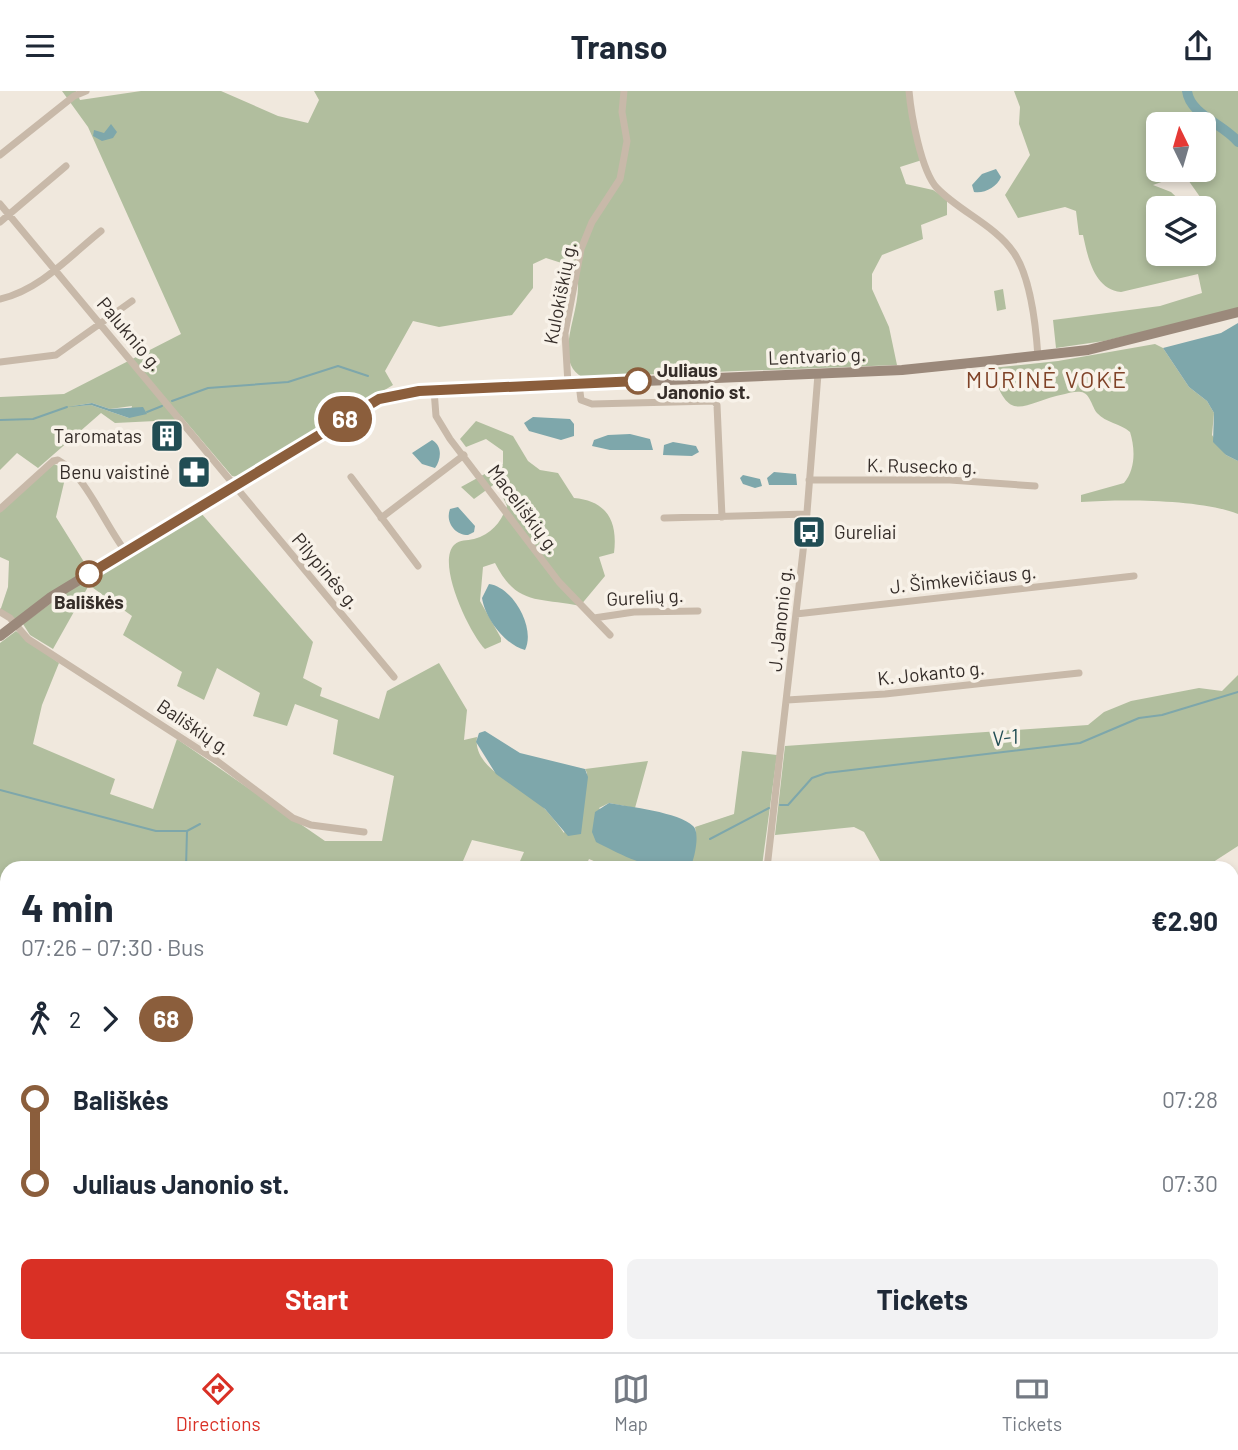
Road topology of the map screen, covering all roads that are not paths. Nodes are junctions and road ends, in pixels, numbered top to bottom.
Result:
1 (86, 91) edge
2 (624, 91) edge
3 (909, 91) edge
4 (0, 155) edge
5 (66, 166) dead end
6 (0, 204) edge
7 (9, 215) junction
8 (0, 222) edge
9 (101, 231) dead end
10 (54, 269) junction
11 (0, 299) edge
12 (132, 301) dead end
13 (1234, 313) edge
14 (102, 325) junction
15 (1038, 357) junction
16 (0, 362) edge
17 (818, 374) junction
18 (573, 384) junction
19 (434, 390) junction
20 (464, 455) junction
21 (351, 477) dead end
22 (809, 480) junction
23 (234, 485) junction
24 (1035, 486) dead end
25 (0, 509) edge
26 (807, 514) junction
27 (722, 517) junction
28 (381, 518) junction
29 (664, 518) dead end
30 (126, 552) junction
31 (418, 566) dead end
32 (1134, 576) dead end
33 (698, 611) dead end
34 (0, 613) edge
35 (796, 614) junction
36 (594, 618) junction
37 (15, 624) junction
38 (610, 635) dead end
39 (0, 636) edge
40 (1079, 673) dead end
41 (394, 677) dead end
42 (786, 700) junction
43 (364, 832) dead end
44 (768, 861) edge

1 - 4 street
2 - 18 street, Kulokiškių g.
3 - 15 street
5 - 7 street
6 - 7 street, Paluknio g.
7 - 8 street
7 - 10 street, Paluknio g.
9 - 10 street
10 - 11 street
10 - 14 street, Paluknio g.
12 - 14 street
13 - 15 main road, Lentvario g.
14 - 16 street
14 - 23 street, Paluknio g.
15 - 17 main road, Lentvario g.
17 - 18 main road, Lentvario g.
17 - 22 street, J. Janonio g.
18 - 19 main road, Lentvario g.
18 - 27 street
19 - 20 street, Maceliškių g.
19 - 23 main road, Lentvario g.
20 - 28 street
20 - 36 street, Maceliškių g.
21 - 28 street
22 - 24 street, K. Rusecko g.
22 - 26 street, J. Janonio g.
23 - 30 main road, Lentvario g.
23 - 41 street, Pilypinės g.
25 - 30 street
26 - 27 street
26 - 35 street, J. Janonio g.
27 - 29 street
28 - 31 street
30 - 37 main road, Lentvario g.
32 - 35 street, J. Šimkevičiaus g.
33 - 36 street, Gurelių g.
34 - 37 street, Bališkių g.
35 - 42 street, J. Janonio g.
36 - 38 street, Maceliškių g.
37 - 39 main road, Lentvario g.
37 - 43 street, Bališkių g.
40 - 42 street, K. Jokanto g.
42 - 44 street, J. Janonio g.

